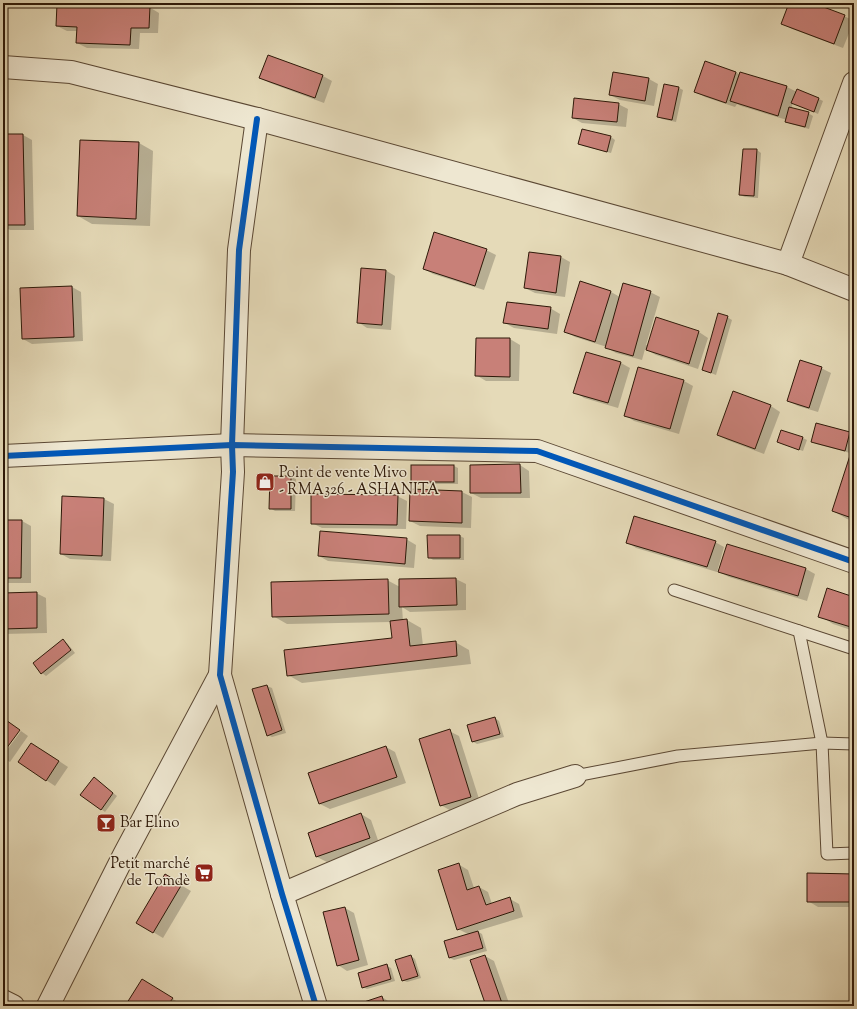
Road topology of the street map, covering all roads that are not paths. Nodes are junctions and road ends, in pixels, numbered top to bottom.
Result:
1 (3, 67) edge
2 (854, 83) edge
3 (257, 119) junction
4 (788, 264) junction
5 (854, 290) edge
6 (232, 445) junction
7 (3, 456) edge
8 (854, 562) edge
9 (674, 590) dead end
10 (799, 631) junction
11 (854, 649) edge
12 (220, 675) junction
13 (822, 743) junction
14 (854, 744) edge
15 (575, 776) joint
16 (854, 853) edge
17 (282, 894) junction
18 (3, 1001) edge
19 (13, 1006) edge
20 (48, 1006) edge
21 (316, 1006) edge

1 - 3 street
2 - 4 street
3 - 4 street
3 - 6 street
4 - 5 street
6 - 7 street
6 - 8 street
6 - 12 street
9 - 10 lane
10 - 11 lane
10 - 13 lane
12 - 17 street
12 - 20 street
13 - 14 lane
13 - 15 lane
13 - 16 lane
15 - 17 street
17 - 21 street
18 - 19 street

